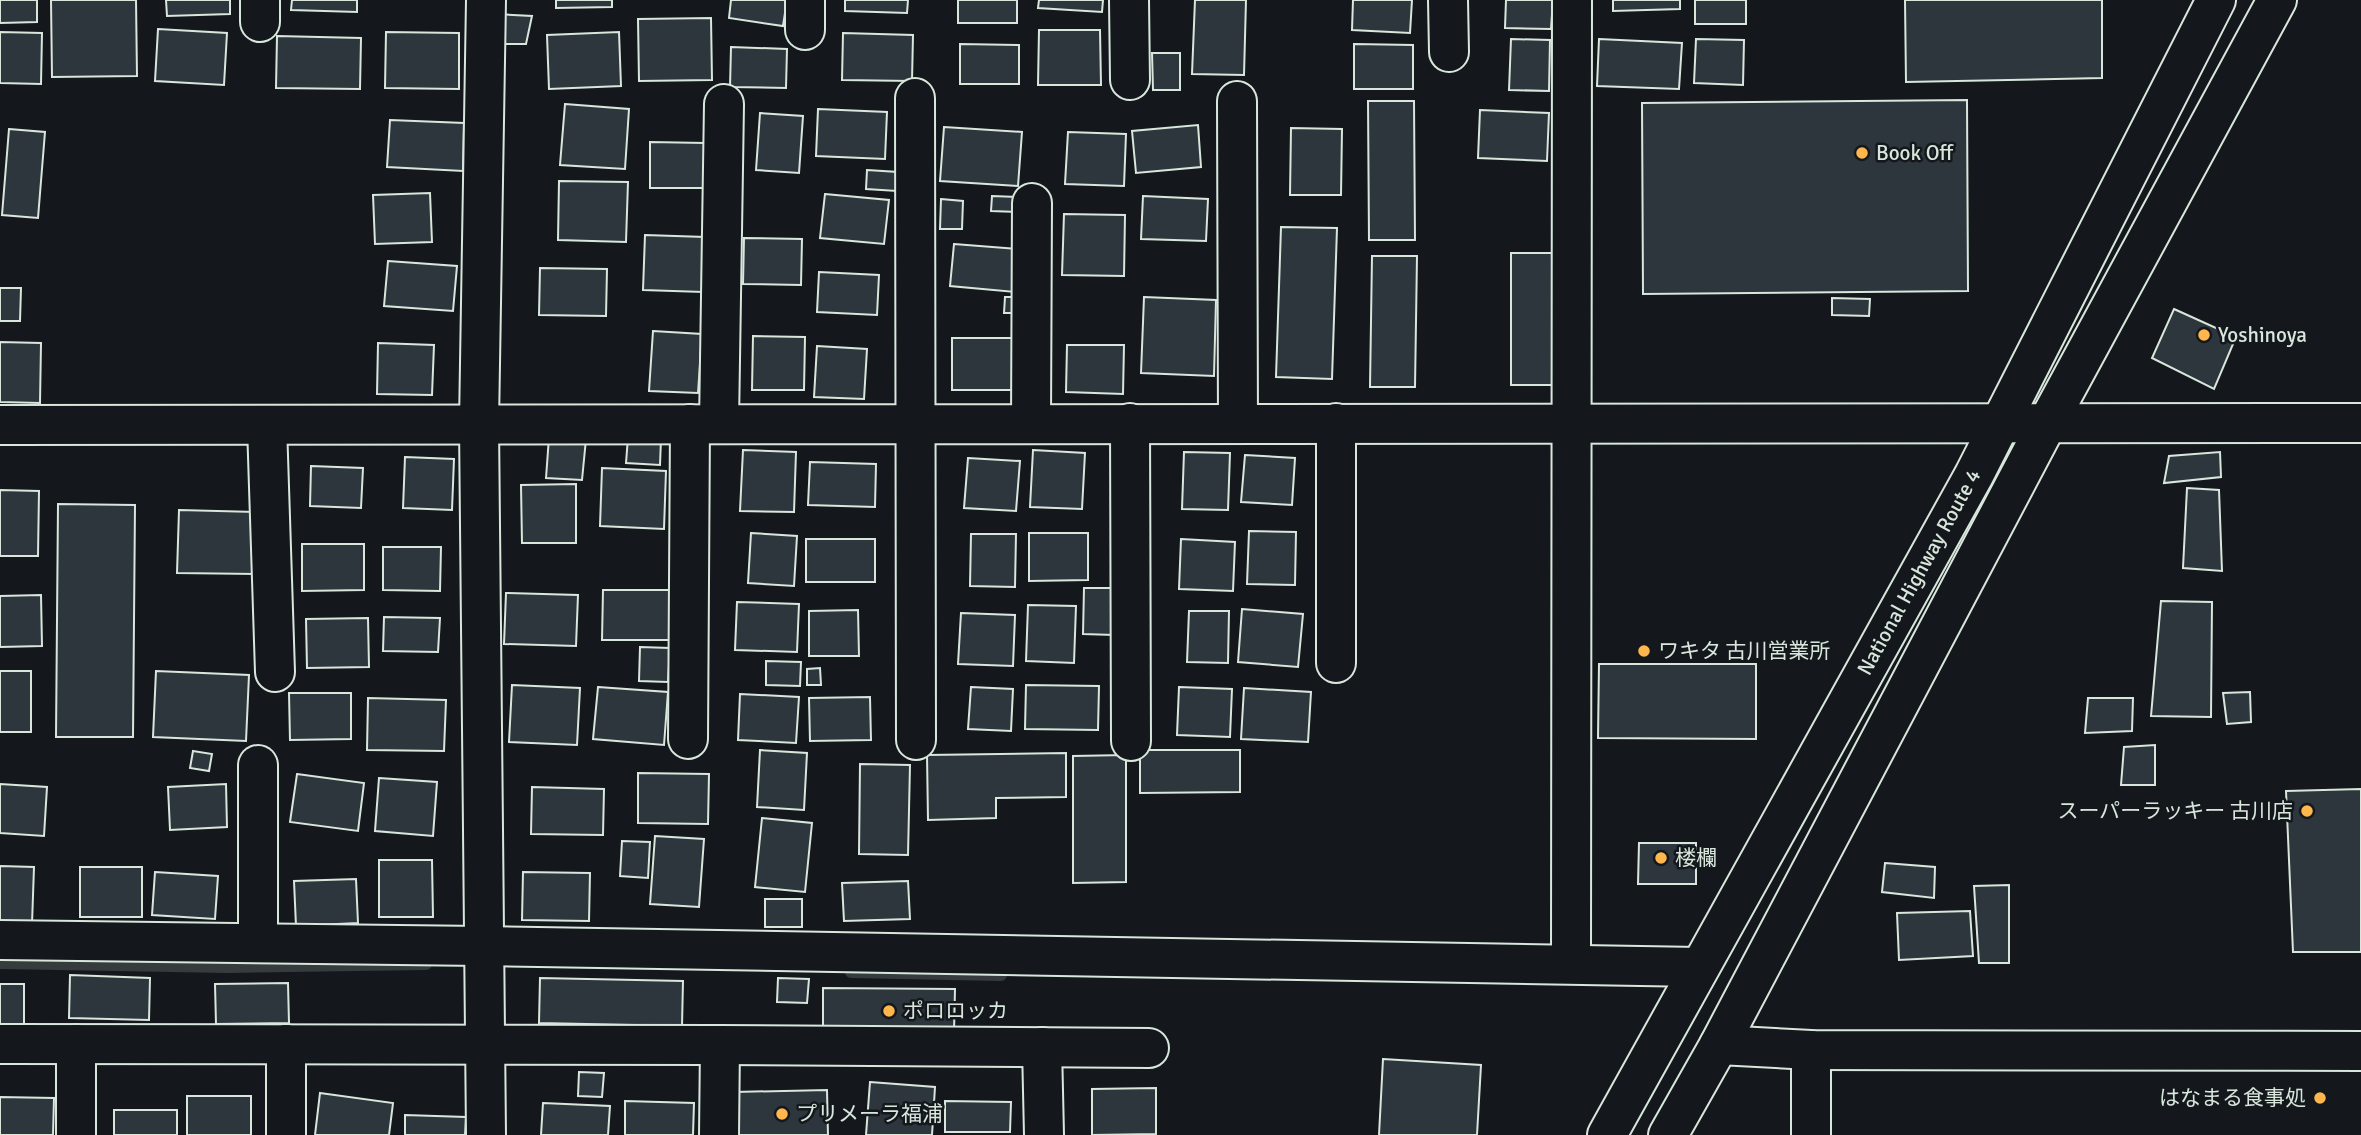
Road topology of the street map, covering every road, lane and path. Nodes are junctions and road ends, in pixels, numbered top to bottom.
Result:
1 (486, 0) edge
2 (1129, 0) edge
3 (1448, 0) edge
4 (1572, 0) edge
5 (2216, 0) edge
6 (2277, 0) edge
7 (1449, 52) dead end
8 (1130, 80) dead end
9 (915, 98) dead end
10 (1237, 102) dead end
11 (724, 104) dead end
12 (1032, 203) dead end
13 (2048, 422) junction
14 (1130, 423) junction
15 (1238, 423) junction
16 (1336, 423) junction
17 (1572, 423) junction
18 (1998, 423) junction
19 (2361, 423) edge
20 (479, 424) junction
21 (704, 424) junction
22 (915, 424) junction
23 (1031, 424) junction
24 (0, 425) edge
25 (268, 425) junction
26 (1336, 663) dead end
27 (275, 672) dead end
28 (688, 739) dead end
29 (916, 740) dead end
30 (1131, 741) dead end
31 (258, 765) dead end
32 (0, 940) edge
33 (258, 942) junction
34 (482, 946) junction
35 (1571, 964) junction
36 (1699, 967) junction
37 (0, 1044) edge
38 (76, 1044) junction
39 (286, 1044) junction
40 (484, 1044) junction
41 (720, 1045) junction
42 (1719, 1045) junction
43 (1042, 1047) junction
44 (1149, 1048) dead end
45 (1811, 1050) junction
46 (2361, 1051) edge
47 (76, 1135) edge
48 (286, 1135) edge
49 (485, 1135) edge
50 (719, 1135) edge
51 (1044, 1135) edge
52 (1606, 1135) edge
53 (1668, 1135) edge
54 (1811, 1135) edge

1 - 20 main road
2 - 8 main road
3 - 7 main road
4 - 17 main road
5 - 18 main road, National Highway Route 4
6 - 13 main road, National Highway Route 4
9 - 22 main road
10 - 15 main road
11 - 21 main road
12 - 23 main road
13 - 18 main road
13 - 19 main road
13 - 42 main road, National Highway Route 4
14 - 15 main road
14 - 23 main road
14 - 30 main road
15 - 16 main road
16 - 17 main road
16 - 26 main road
17 - 18 main road
17 - 35 main road
18 - 36 main road, National Highway Route 4
20 - 21 main road
20 - 25 main road
20 - 34 main road
21 - 22 main road
21 - 28 main road
22 - 23 main road
22 - 29 main road
24 - 25 main road
25 - 27 main road
31 - 33 main road
32 - 33 main road
33 - 34 main road
34 - 35 main road
34 - 40 main road
35 - 36 main road
36 - 52 main road, National Highway Route 4
37 - 38 main road
38 - 39 main road
38 - 47 main road
39 - 40 main road
39 - 48 main road
40 - 41 main road
40 - 49 main road
41 - 43 main road
41 - 50 main road
42 - 45 main road
42 - 53 main road, National Highway Route 4
43 - 44 main road
43 - 51 main road
45 - 46 main road
45 - 54 main road

